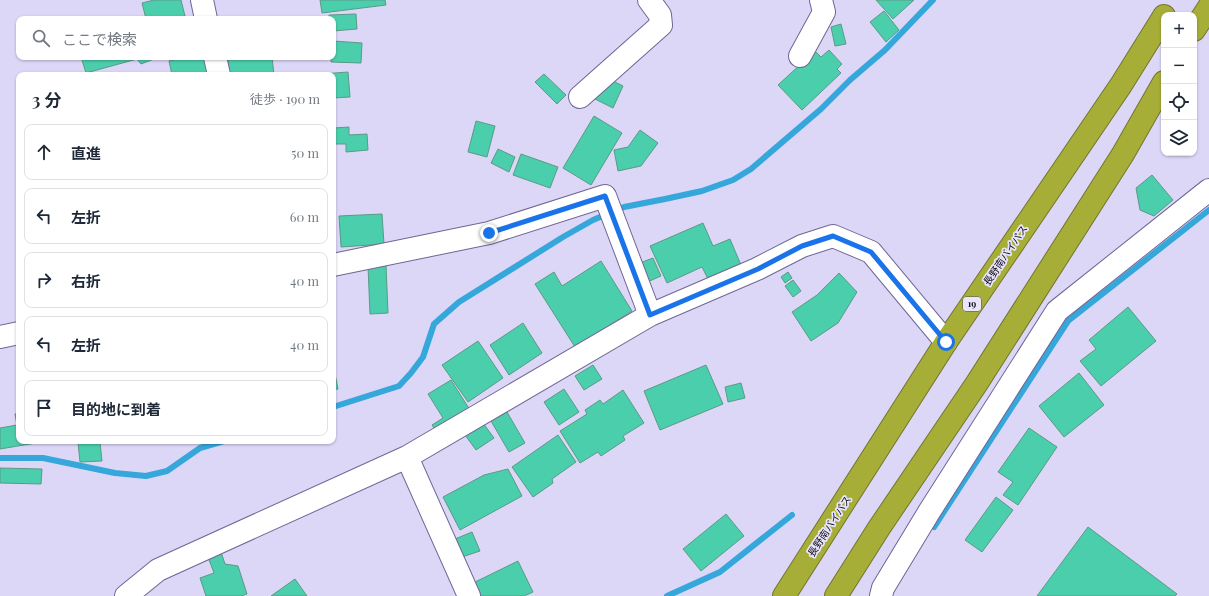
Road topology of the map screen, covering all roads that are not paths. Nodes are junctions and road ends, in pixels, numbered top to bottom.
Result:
1 (202, 0) edge
2 (649, 0) edge
3 (821, 0) edge
4 (1174, 0) edge
5 (1209, 7) edge
6 (1166, 12) edge
7 (205, 16) edge
8 (1161, 20) edge
9 (1197, 25) edge
10 (800, 56) dead end
11 (216, 60) edge
12 (218, 72) edge
13 (1163, 84) edge
14 (580, 97) dead end
15 (1209, 190) edge
16 (336, 264) edge
17 (650, 315) junction
18 (16, 334) edge
19 (0, 337) edge
20 (946, 342) junction
21 (408, 458) junction
22 (126, 596) edge
23 (469, 596) edge
24 (784, 596) edge
25 (836, 596) edge
26 (881, 596) edge

1 - 7 street
2 - 14 street
3 - 10 street
4 - 6 highway, 長野南バイパス / 19
5 - 9 highway
8 - 20 highway, 長野南バイパス / 19
11 - 12 street
13 - 25 highway
15 - 26 street
16 - 17 street
17 - 20 street
17 - 21 street
18 - 19 street
20 - 24 highway, 長野南バイパス / 19
21 - 22 street
21 - 23 street

